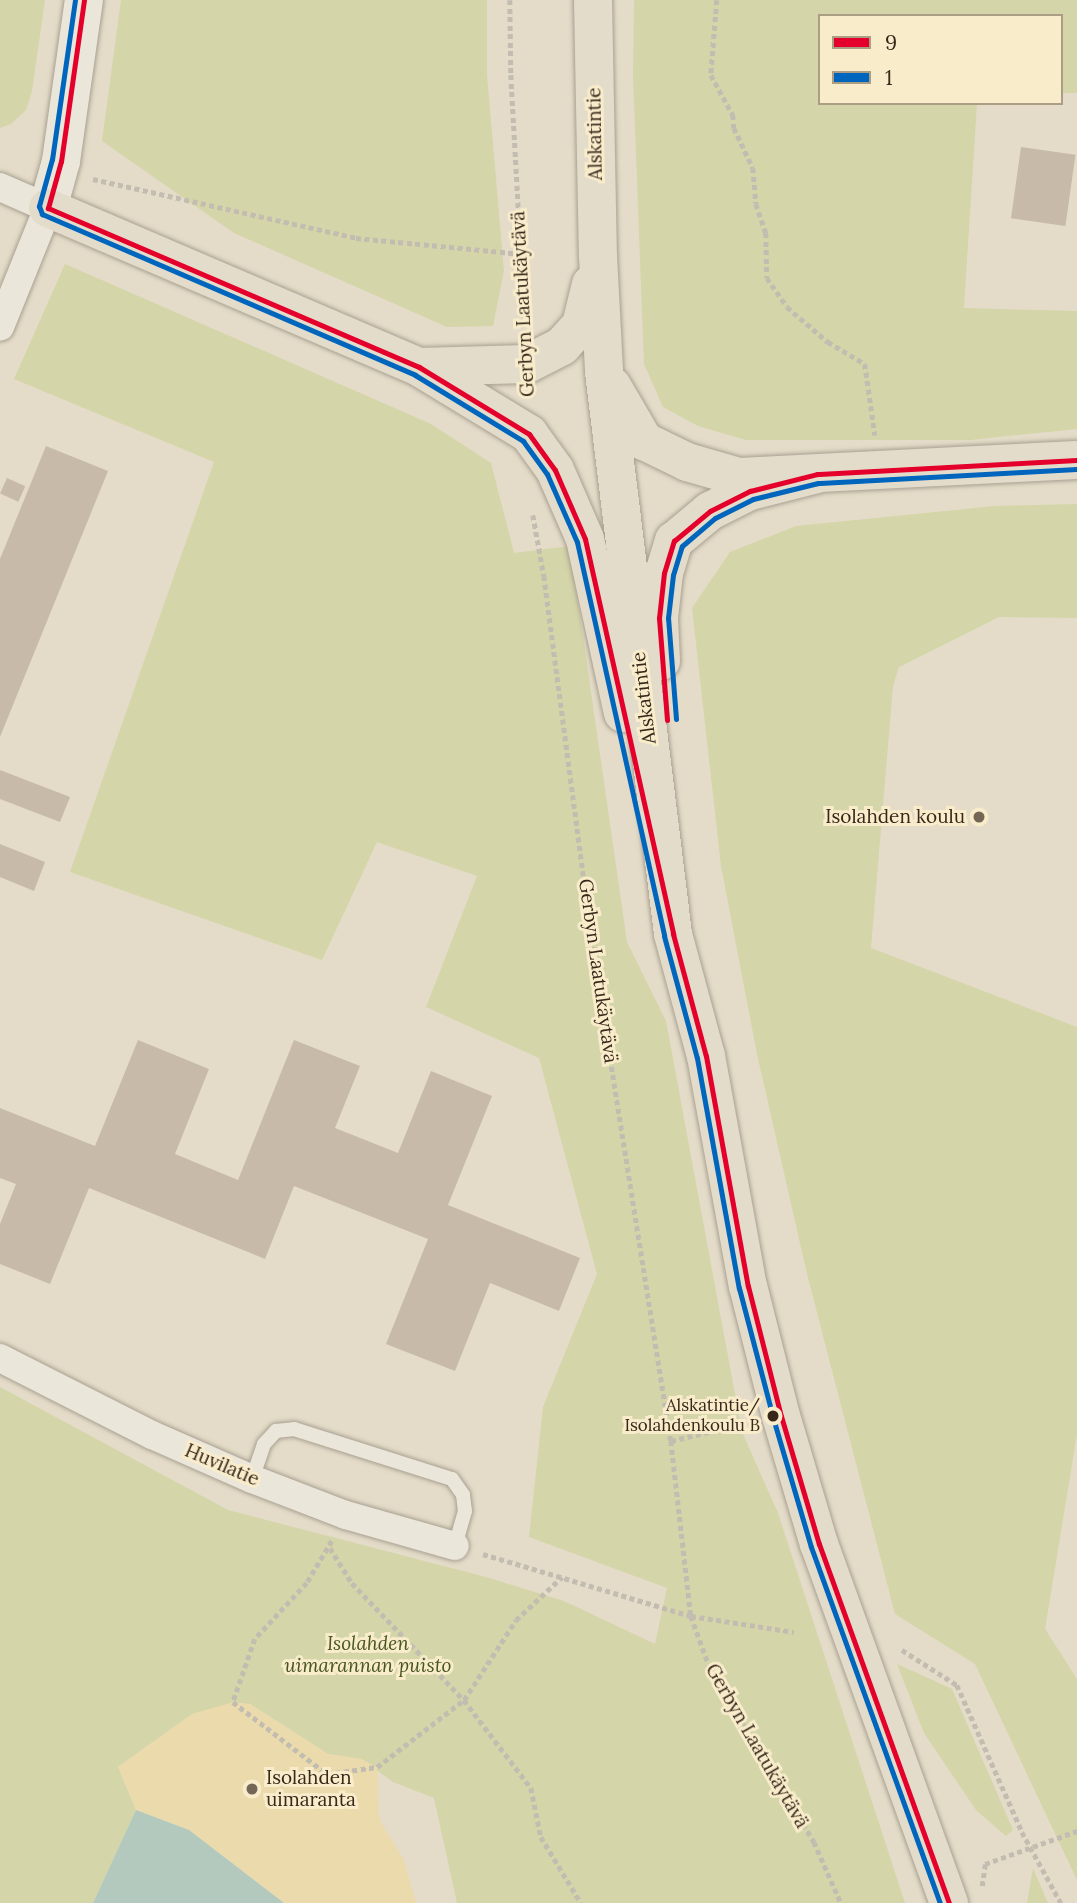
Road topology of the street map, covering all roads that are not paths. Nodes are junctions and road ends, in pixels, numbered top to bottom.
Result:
1 (84, 0) edge
2 (593, 0) edge
3 (0, 187) edge
4 (48, 208) junction
5 (598, 256) junction
6 (0, 327) edge
7 (419, 367) junction
8 (604, 372) junction
9 (1077, 460) edge
10 (817, 474) junction
11 (673, 934) junction
12 (706, 1056) junction
13 (0, 1358) edge
14 (252, 1479) junction
15 (455, 1546) joint
16 (966, 1895) edge

1 - 4 street
2 - 5 main road, Alskatintie
3 - 4 street
4 - 6 street
4 - 7 main road
5 - 7 main road
5 - 8 main road, Alskatintie
7 - 11 main road
8 - 10 main road
8 - 11 main road, Alskatintie
9 - 10 main road
10 - 12 main road
11 - 12 main road, Alskatintie
12 - 16 main road, Alskatintie
13 - 14 street, Huvilatie
14 - 15 street, Huvilatie
14 - 15 lane

